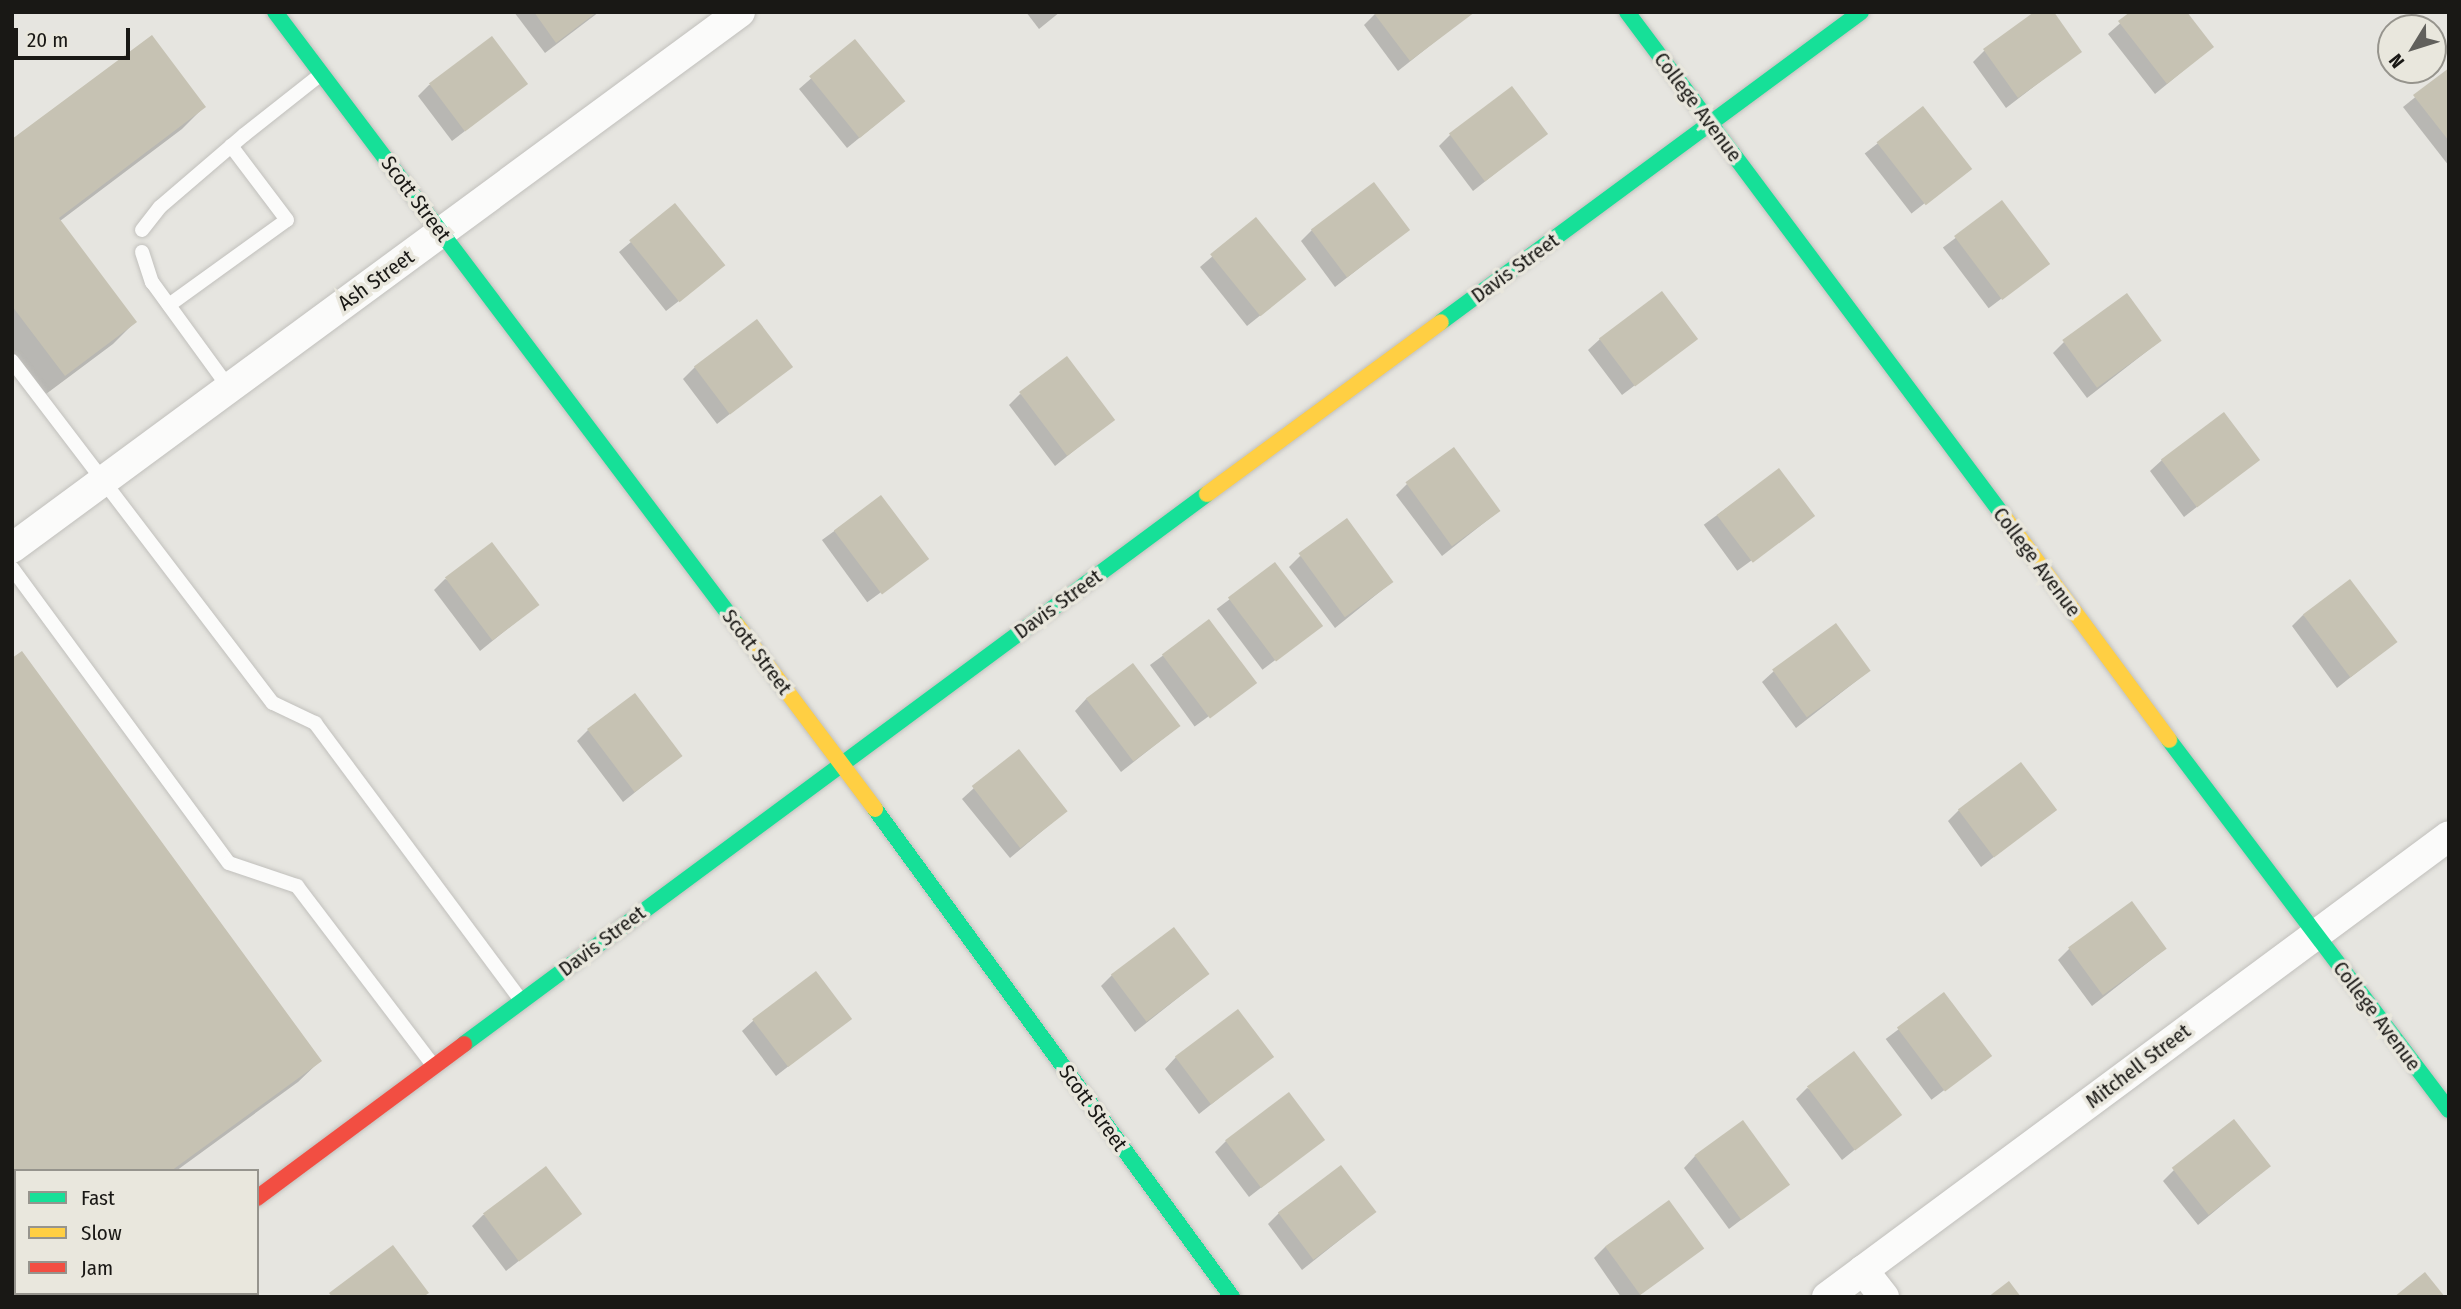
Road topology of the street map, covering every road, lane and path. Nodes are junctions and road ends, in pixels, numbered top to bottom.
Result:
1 (275, 12) edge
2 (740, 12) edge
3 (1627, 12) edge
4 (1861, 12) edge
5 (321, 74) junction
6 (1710, 124) junction
7 (231, 146) junction
8 (142, 230) dead end
9 (441, 232) junction
10 (142, 252) dead end
11 (169, 305) junction
12 (12, 361) edge
13 (229, 388) junction
14 (102, 482) junction
15 (12, 548) edge
16 (12, 568) edge
17 (841, 763) junction
18 (2449, 836) edge
19 (2315, 935) junction
20 (522, 1001) junction
21 (434, 1066) junction
22 (2449, 1110) edge
23 (259, 1197) edge
24 (1863, 1270) junction
25 (1232, 1297) edge
26 (1827, 1297) edge
27 (1884, 1297) edge

1 - 5 street, Scott Street
2 - 9 street, Ash Street
3 - 6 street, College Avenue
4 - 6 street, Davis Street
5 - 7 lane
5 - 9 street, Scott Street
6 - 17 street, Davis Street
6 - 19 street, College Avenue
7 - 8 lane
7 - 11 lane
9 - 13 street, Ash Street
9 - 17 street, Scott Street
10 - 11 lane
11 - 13 lane
12 - 14 lane
13 - 14 street, Ash Street
14 - 15 street, Ash Street
14 - 20 lane
16 - 21 lane
17 - 20 street, Davis Street
17 - 25 street, Scott Street
18 - 19 street, Mitchell Street
19 - 22 street, College Avenue
19 - 24 street, Mitchell Street
20 - 21 street, Davis Street
21 - 23 street, Davis Street
24 - 26 street, Mitchell Street
24 - 27 street

